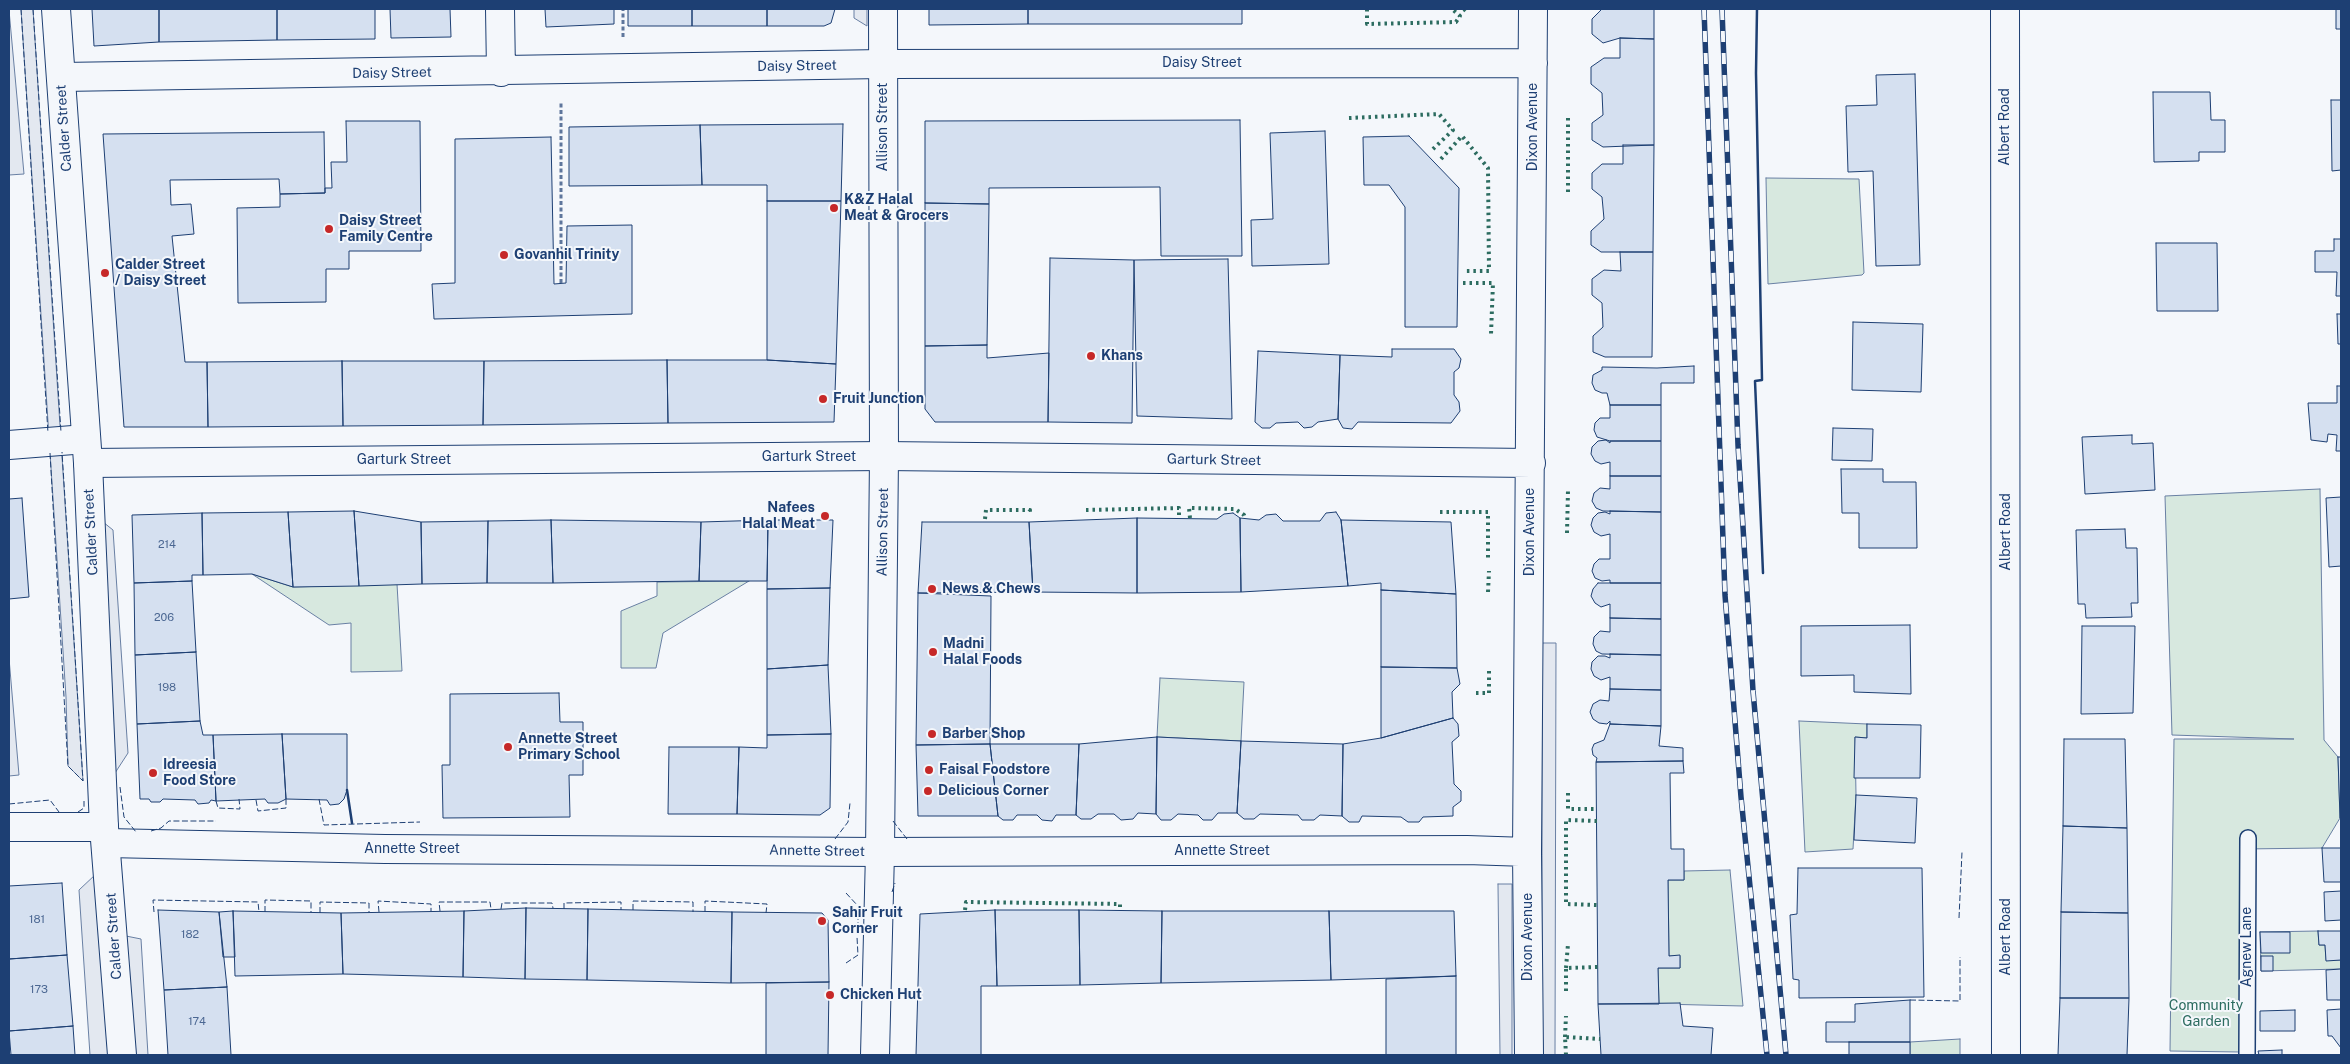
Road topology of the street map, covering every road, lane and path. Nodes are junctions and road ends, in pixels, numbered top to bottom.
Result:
1 (56, 9) edge
2 (500, 9) edge
3 (883, 9) edge
4 (1533, 9) edge
5 (2005, 9) edge
6 (1533, 63) junction
7 (883, 64) junction
8 (559, 70) junction
9 (501, 72) junction
10 (61, 77) junction
11 (561, 283) dead end
12 (9, 445) edge
13 (87, 451) junction
14 (884, 456) junction
15 (1531, 463) junction
16 (9, 827) edge
17 (105, 835) junction
18 (2248, 838) dead end
19 (880, 852) junction
20 (1527, 852) junction
21 (122, 1055) edge
22 (875, 1055) edge
23 (1529, 1055) edge
24 (2006, 1055) edge
25 (2247, 1055) edge

1 - 10 street, Calder Street
2 - 9 street
3 - 7 street, Allison Street
4 - 6 street, Dixon Avenue
5 - 24 street, Albert Road
6 - 7 street, Daisy Street
6 - 15 street, Dixon Avenue
7 - 8 street, Daisy Street
7 - 14 street, Allison Street
8 - 9 street, Daisy Street
8 - 11 path
9 - 10 street, Daisy Street
10 - 13 street, Calder Street
12 - 13 street, Garturk Street
13 - 14 street, Garturk Street
13 - 17 street, Calder Street
14 - 15 street, Garturk Street
14 - 19 street, Allison Street
15 - 20 street, Dixon Avenue
16 - 17 street, Annette Street
17 - 19 street, Annette Street
17 - 21 street, Calder Street
18 - 25 lane, Agnew Lane
19 - 20 street, Annette Street
19 - 22 street, Allison Street
20 - 23 street, Dixon Avenue

